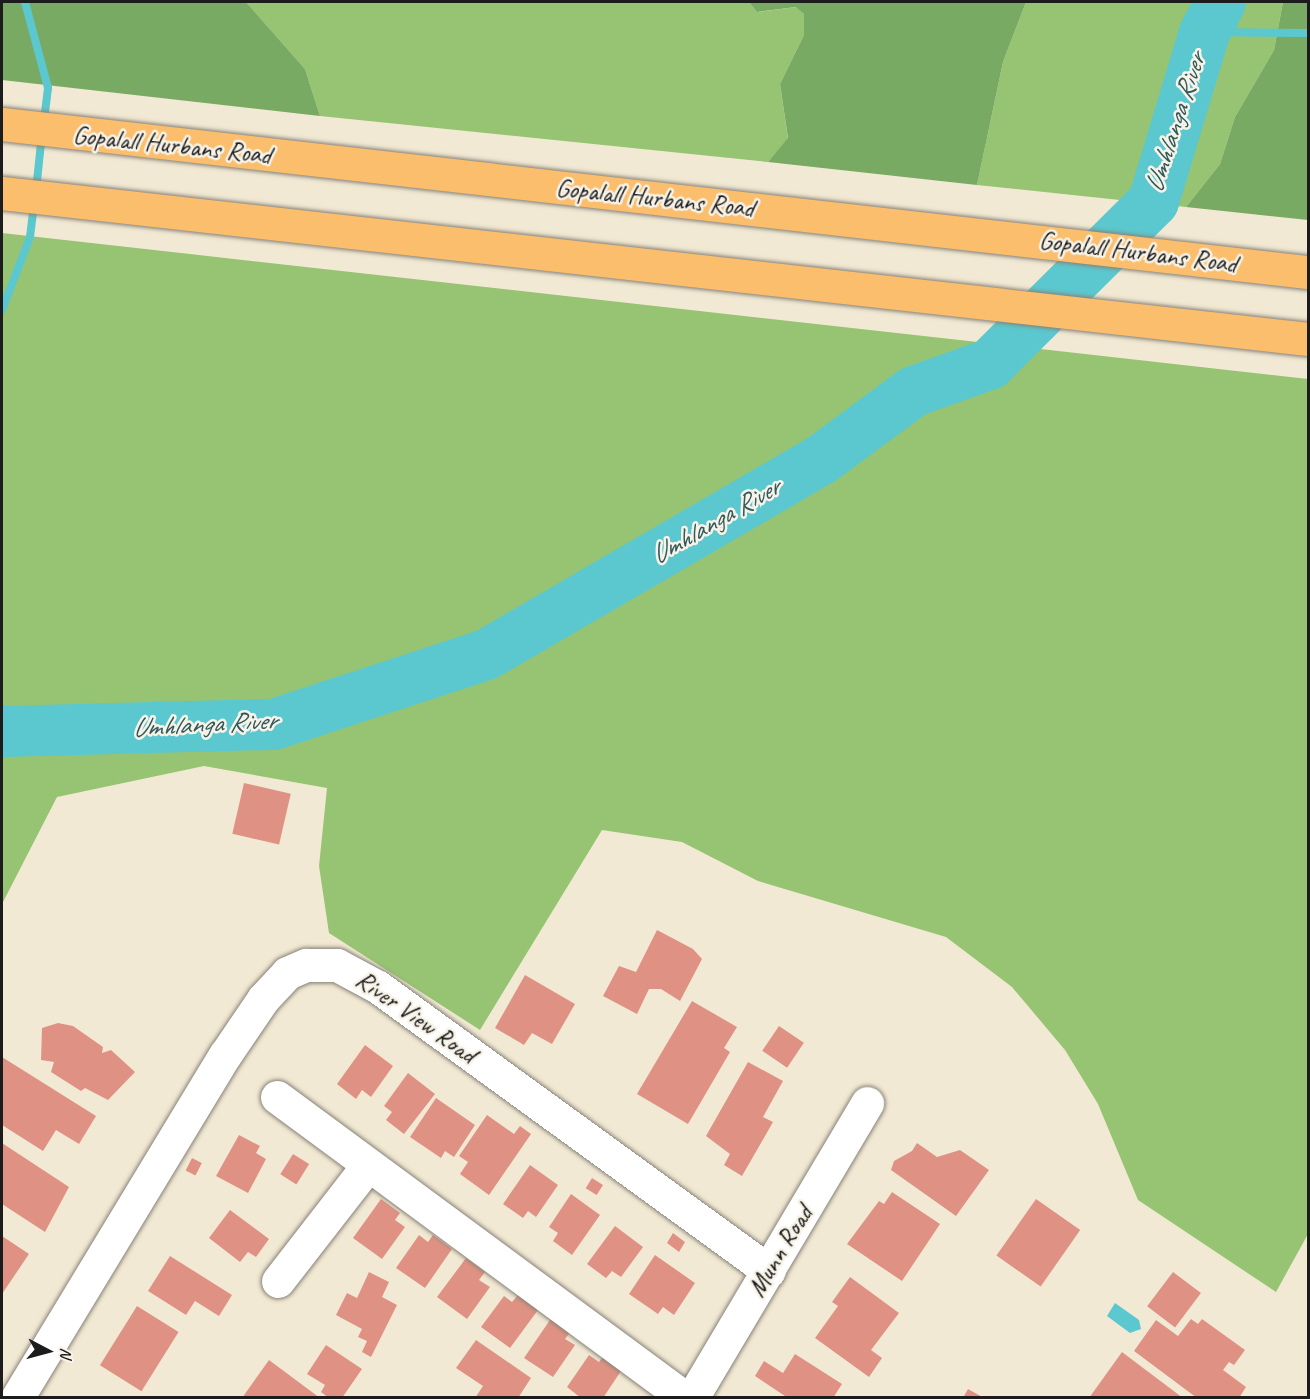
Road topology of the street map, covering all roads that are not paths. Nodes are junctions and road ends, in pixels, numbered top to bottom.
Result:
1 (2, 124) edge
2 (2, 193) edge
3 (1308, 272) edge
4 (1308, 339) edge
5 (277, 1097) dead end
6 (867, 1103) dead end
7 (368, 1165) junction
8 (769, 1270) junction
9 (278, 1281) dead end
10 (17, 1398) edge
11 (685, 1398) edge
12 (692, 1398) edge

1 - 3 main road, Gopalall Hurbans Road
2 - 4 main road
5 - 7 street
6 - 8 street, Munn Road
7 - 9 street
7 - 11 street
8 - 10 street, River View Road
8 - 12 street, Munn Road

